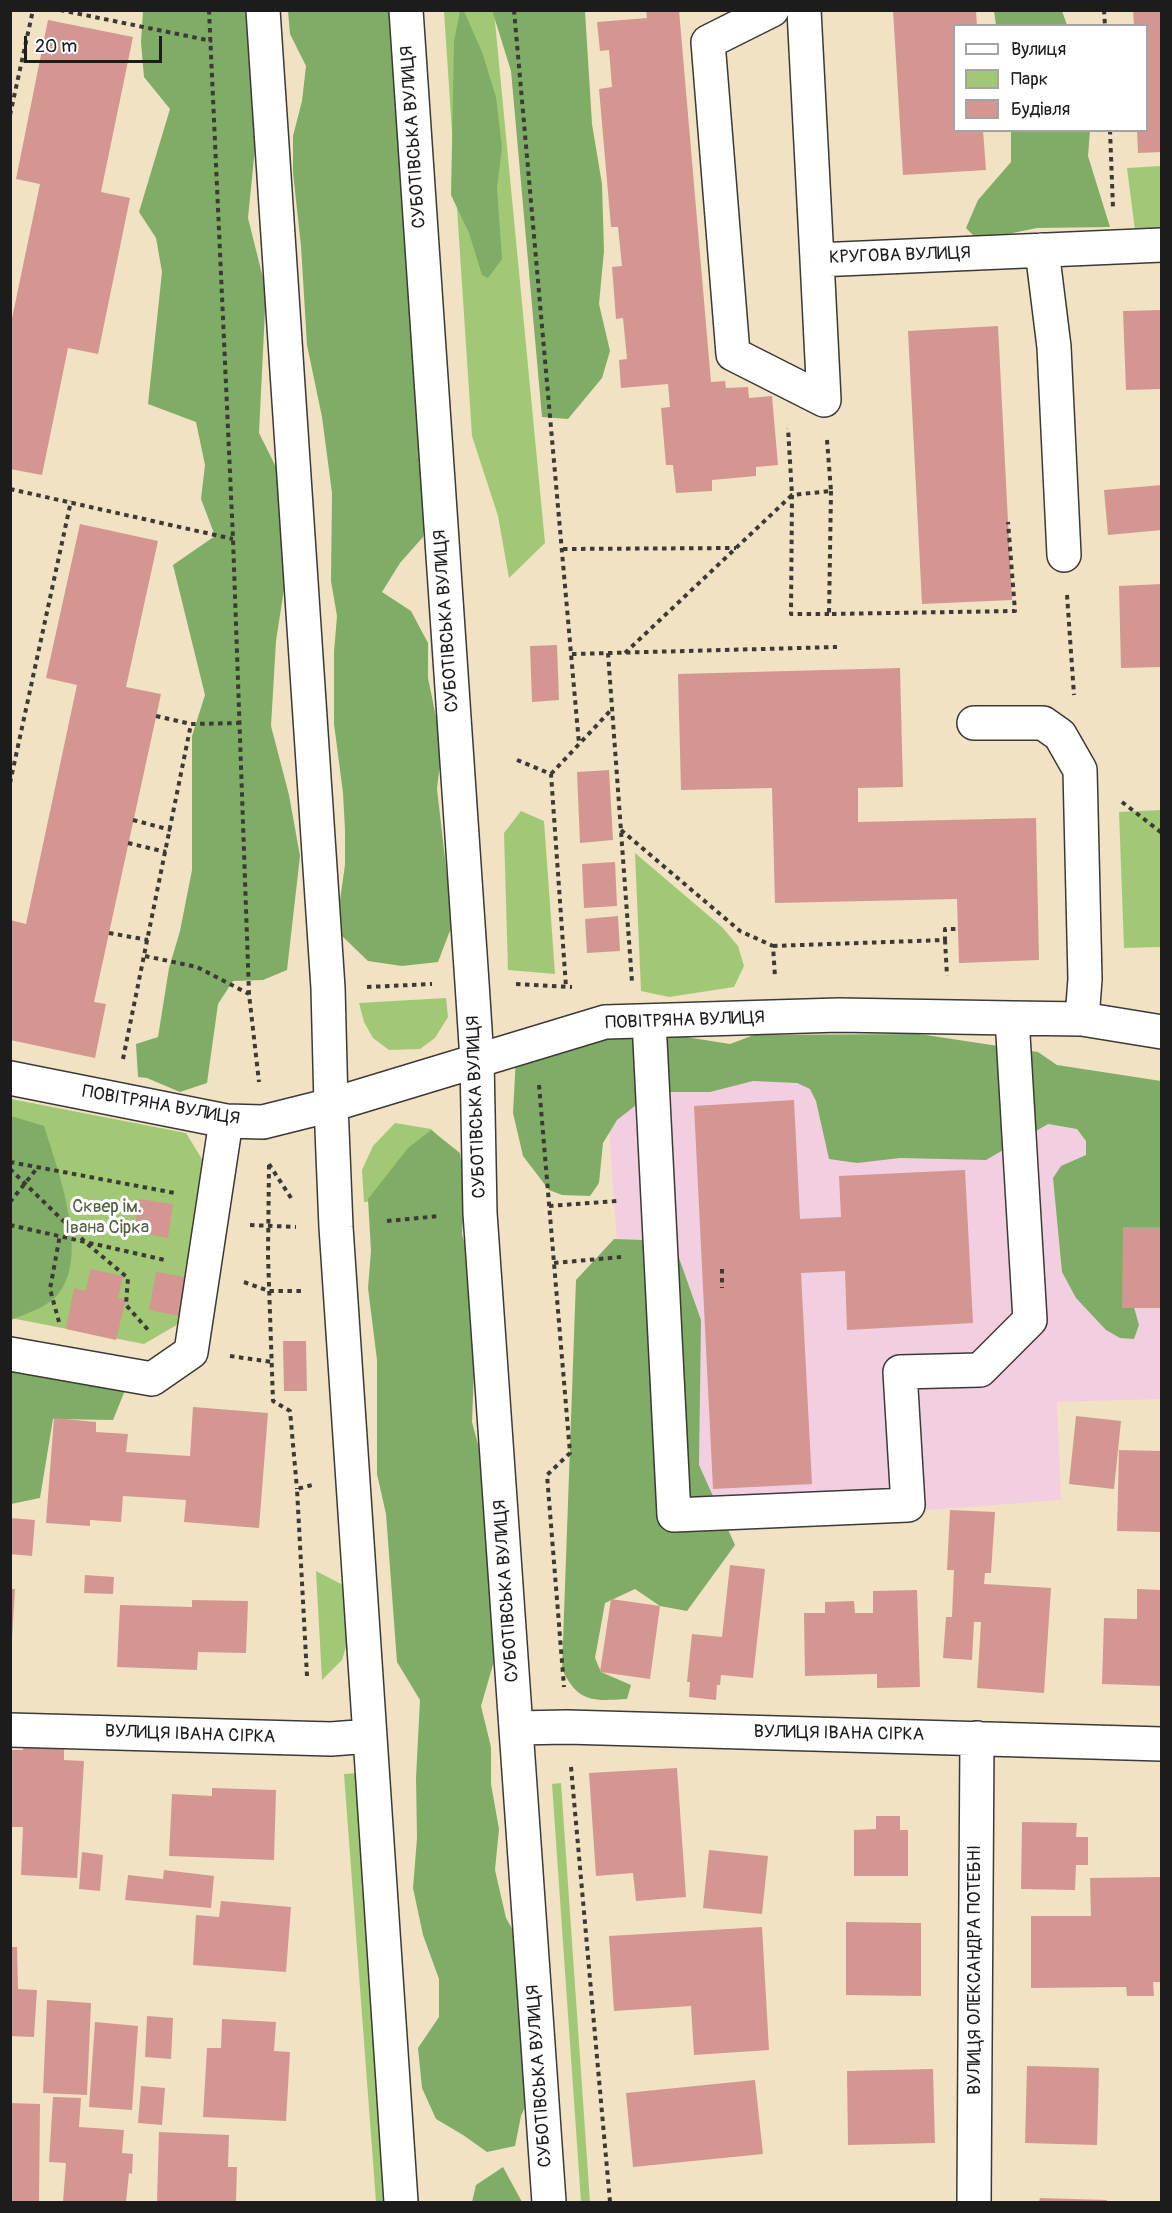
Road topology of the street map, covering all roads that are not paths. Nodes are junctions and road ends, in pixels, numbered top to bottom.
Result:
1 (263, 10) edge
2 (406, 10) edge
3 (772, 10) edge
4 (804, 10) edge
5 (1161, 245) edge
6 (1042, 250) junction
7 (817, 260) junction
8 (1064, 555) road end
9 (974, 723) dead end
10 (1012, 1018) junction
11 (1082, 1019) junction
12 (649, 1021) junction
13 (1161, 1032) edge
14 (477, 1060) junction
15 (10, 1078) edge
16 (331, 1105) junction
17 (226, 1121) junction
18 (10, 1354) edge
19 (517, 1728) junction
20 (10, 1730) edge
21 (370, 1736) junction
22 (977, 1738) junction
23 (1161, 1744) edge
24 (401, 2202) edge
25 (549, 2202) edge
26 (974, 2202) edge

1 - 16 street
2 - 14 street, СУБОТІВСЬКА ВУЛИЦЯ
3 - 7 street
4 - 7 street, КРУГОВА ВУЛИЦЯ
5 - 6 street, КРУГОВА ВУЛИЦЯ
6 - 7 street, КРУГОВА ВУЛИЦЯ
6 - 8 street
9 - 11 street
10 - 11 street, ПОВІТРЯНА ВУЛИЦЯ
10 - 12 street, ПОВІТРЯНА ВУЛИЦЯ
10 - 12 street
11 - 13 street, ПОВІТРЯНА ВУЛИЦЯ
12 - 14 street, ПОВІТРЯНА ВУЛИЦЯ
14 - 16 street, ПОВІТРЯНА ВУЛИЦЯ
14 - 19 street, СУБОТІВСЬКА ВУЛИЦЯ
15 - 17 street, ПОВІТРЯНА ВУЛИЦЯ
16 - 17 street, ПОВІТРЯНА ВУЛИЦЯ
16 - 21 street
17 - 18 street
19 - 22 street, ВУЛИЦЯ ІВАНА СІРКА
19 - 25 street, СУБОТІВСЬКА ВУЛИЦЯ
20 - 21 street, ВУЛИЦЯ ІВАНА СІРКА
21 - 24 street
22 - 23 street, ВУЛИЦЯ ІВАНА СІРКА
22 - 26 street, ВУЛИЦЯ ОЛЕКСАНДРА ПОТЕБНІ

